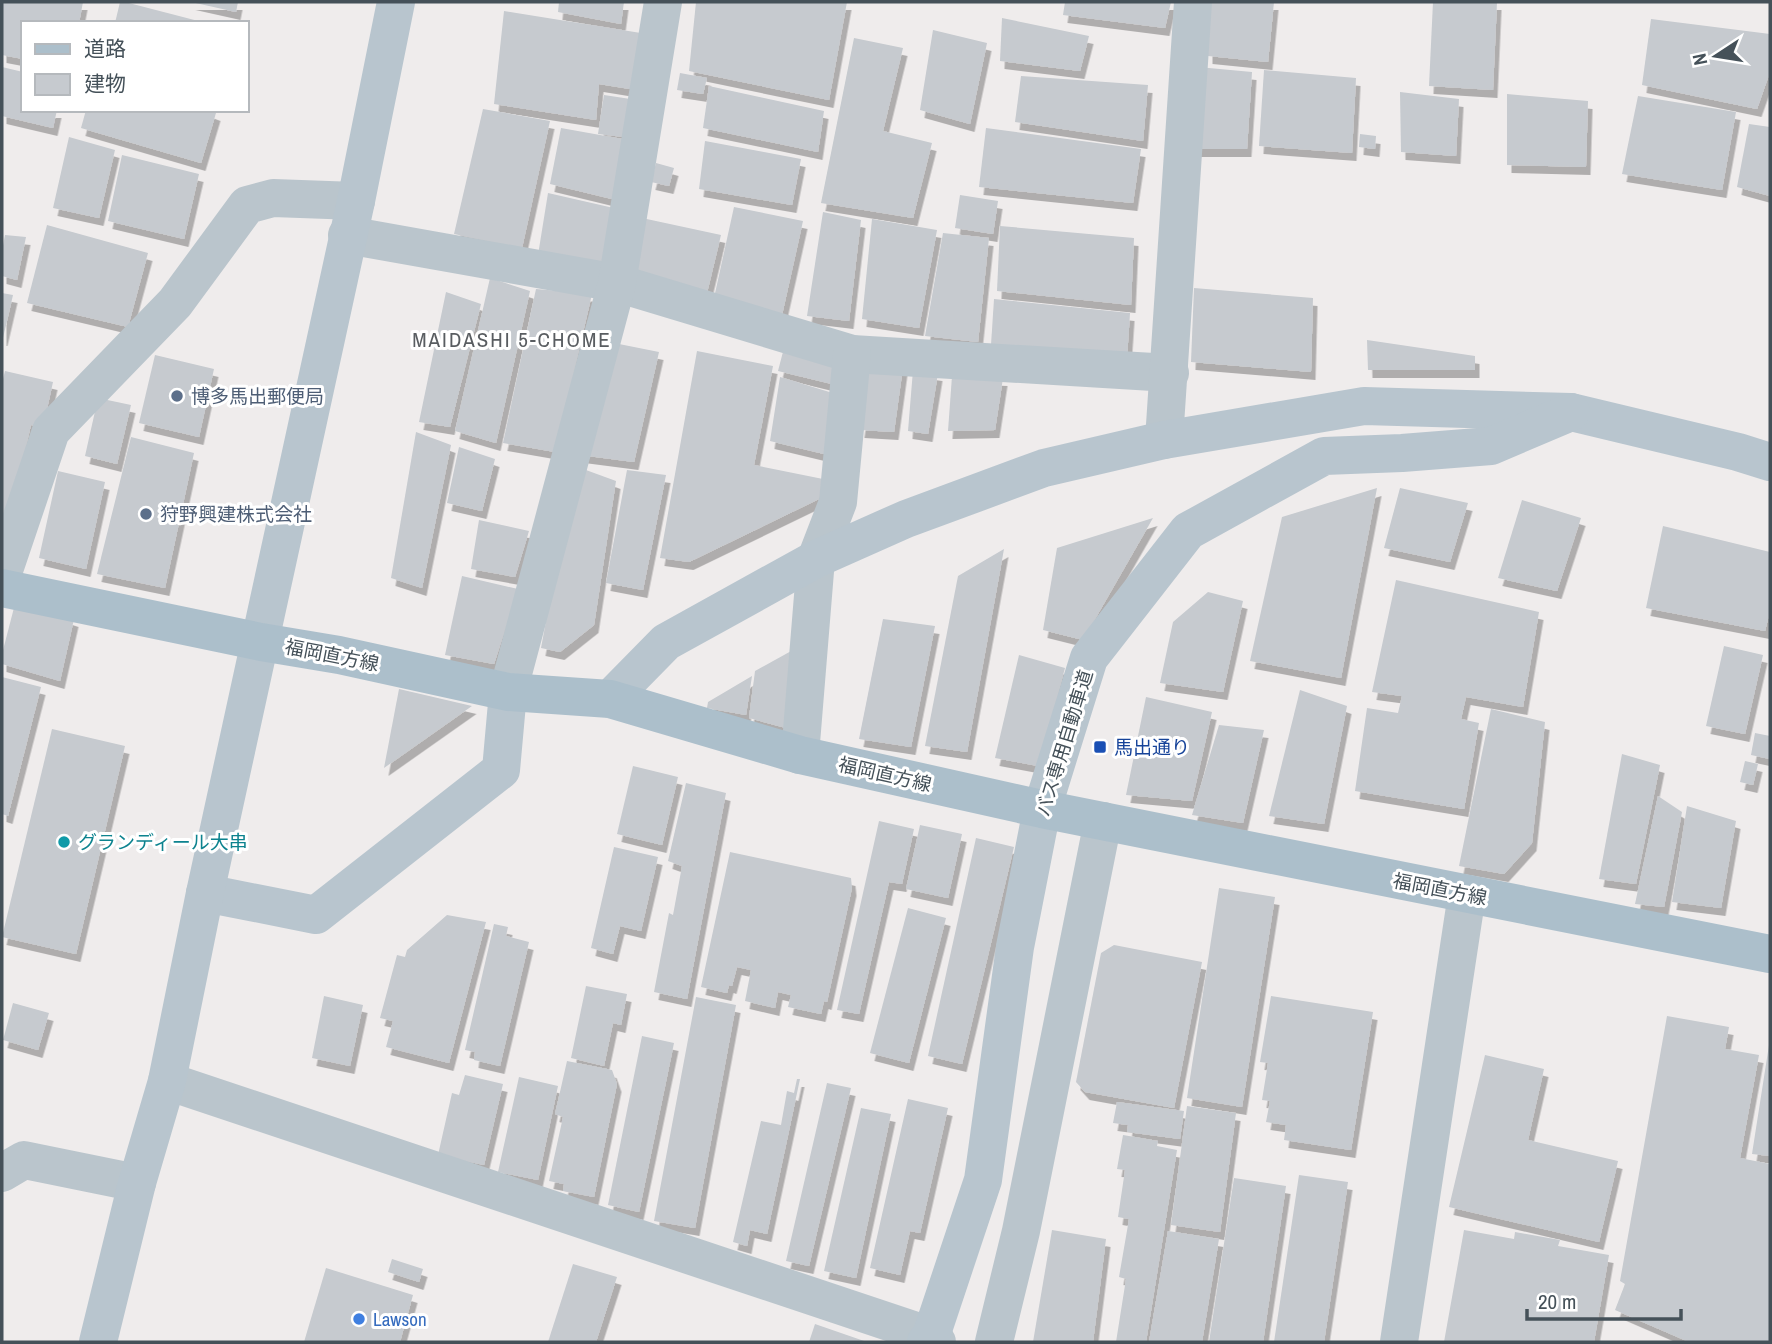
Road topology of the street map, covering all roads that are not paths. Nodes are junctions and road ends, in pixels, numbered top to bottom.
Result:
1 (396, 2) edge
2 (663, 2) edge
3 (1193, 2) edge
4 (352, 218) junction
5 (617, 283) junction
6 (852, 354) junction
7 (1170, 373) junction
8 (1571, 412) junction
9 (1164, 440) junction
10 (1770, 462) edge
11 (816, 559) junction
12 (2, 576) edge
13 (2, 587) edge
14 (261, 642) junction
15 (508, 692) junction
16 (610, 699) junction
17 (800, 755) junction
18 (1042, 809) junction
19 (1103, 821) junction
20 (205, 893) junction
21 (1467, 894) junction
22 (1770, 954) edge
23 (167, 1081) junction
24 (2, 1172) edge
25 (137, 1183) junction
26 (931, 1340) edge
27 (98, 1342) edge
28 (994, 1342) edge
29 (1399, 1342) edge

1 - 4 street
2 - 5 street
3 - 7 street
4 - 5 street
4 - 12 street
4 - 14 street
5 - 6 street
5 - 15 street
6 - 7 street
6 - 11 street
7 - 9 street
8 - 9 street
8 - 10 street
8 - 18 street, バス専用自動車道
9 - 11 street
11 - 16 street
11 - 17 street
13 - 14 main road, 福岡直方線
14 - 15 main road, 福岡直方線
14 - 20 street
15 - 16 main road, 福岡直方線
15 - 20 street
16 - 17 main road, 福岡直方線
17 - 18 main road, 福岡直方線
18 - 19 main road, 福岡直方線
18 - 26 street, バス専用自動車道
19 - 21 main road, 福岡直方線
19 - 28 street
20 - 23 street
21 - 22 main road, 福岡直方線
21 - 29 street
23 - 25 street
23 - 26 street
24 - 25 street
25 - 27 street

